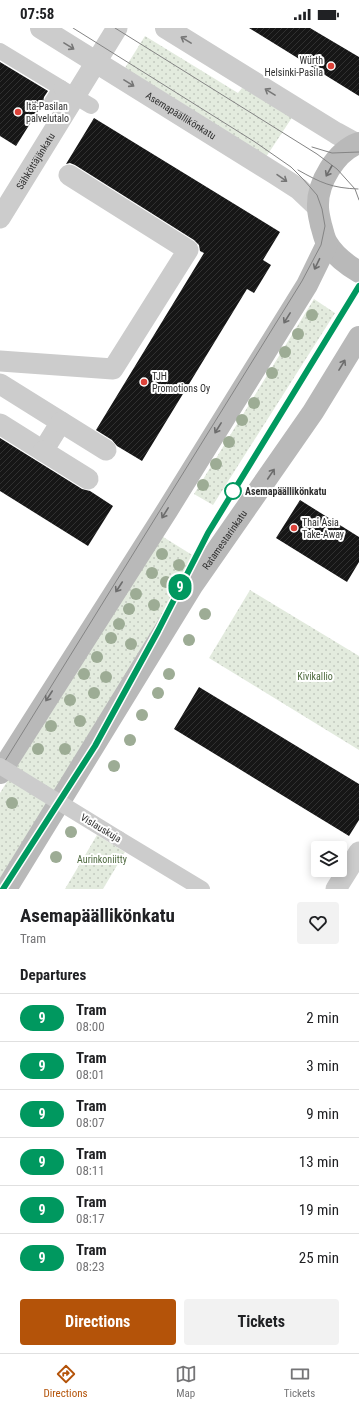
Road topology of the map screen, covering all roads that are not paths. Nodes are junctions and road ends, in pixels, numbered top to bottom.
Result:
1 (41, 28) edge
2 (117, 28) edge
3 (166, 28) edge
4 (0, 51) edge
5 (96, 63) junction
6 (61, 88) junction
7 (52, 102) dead end
8 (91, 106) dead end
9 (358, 143) edge
10 (69, 175) dead end
11 (318, 207) junction
12 (0, 218) edge
13 (327, 244) junction
14 (359, 272) edge
15 (359, 337) edge
16 (0, 361) edge
17 (0, 384) edge
18 (61, 422) junction
19 (0, 424) edge
20 (106, 450) dead end
21 (43, 451) junction
22 (88, 479) dead end
23 (0, 766) edge
24 (0, 773) edge
25 (358, 857) edge
26 (6, 889) edge
27 (202, 889) edge
28 (336, 889) edge

1 -> 5 street, Asemapäällikönkatu
2 - 5 street, Sähköttäjänkatu
9 -> 3 street
4 - 6 street
5 -> 11 street, Asemapäällikönkatu
5 - 12 street, Sähköttäjänkatu
6 - 7 street
6 - 8 street, bridge
9 -> 11 main road
10 - 16 street
11 - 13 main road
13 - 14 main road
13 -> 24 main road
26 -> 15 main road, Ratamestarinkatu
17 - 18 street
18 - 20 street
18 - 21 street
19 - 21 street
21 - 22 street
23 - 27 street, Vislauskuja, bridge
25 - 28 street

